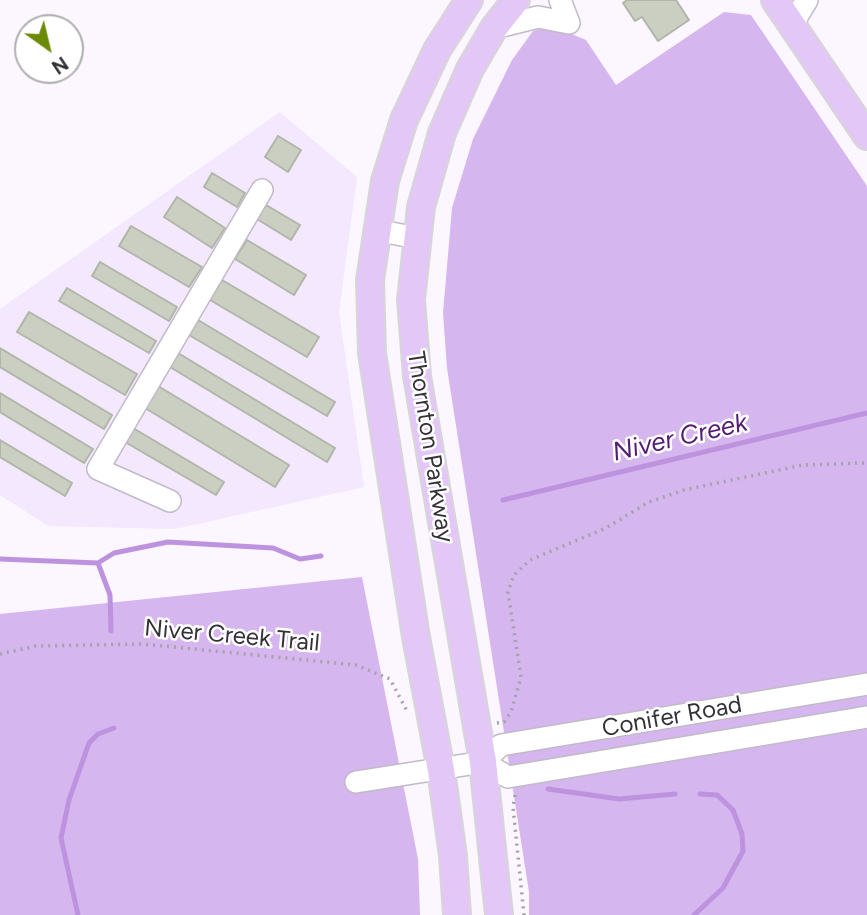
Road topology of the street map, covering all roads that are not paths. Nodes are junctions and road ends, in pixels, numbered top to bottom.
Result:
1 (469, 0) edge
2 (516, 0) edge
3 (560, 0) edge
4 (775, 0) edge
5 (807, 0) edge
6 (792, 25) junction
7 (494, 28) junction
8 (865, 130) edge
9 (262, 190) dead end
10 (376, 230) junction
11 (417, 238) junction
12 (170, 501) dead end
13 (867, 684) edge
14 (867, 717) edge
15 (483, 762) junction
16 (441, 769) junction
17 (356, 782) dead end
18 (457, 915) edge
19 (499, 915) edge

1 - 10 main road, Thornton Parkway
2 - 7 main road, Thornton Parkway
3 - 7 street
4 - 6 main road
5 - 6 street
6 - 8 main road
7 - 11 main road, Thornton Parkway
9 - 12 street
10 - 11 street
10 - 16 main road, Thornton Parkway
11 - 15 main road, Thornton Parkway
13 - 15 street, Conifer Road
14 - 15 street, Conifer Road
15 - 16 street, Conifer Road
15 - 19 main road, Thornton Parkway
16 - 17 street, Conifer Road
16 - 18 main road, Thornton Parkway

